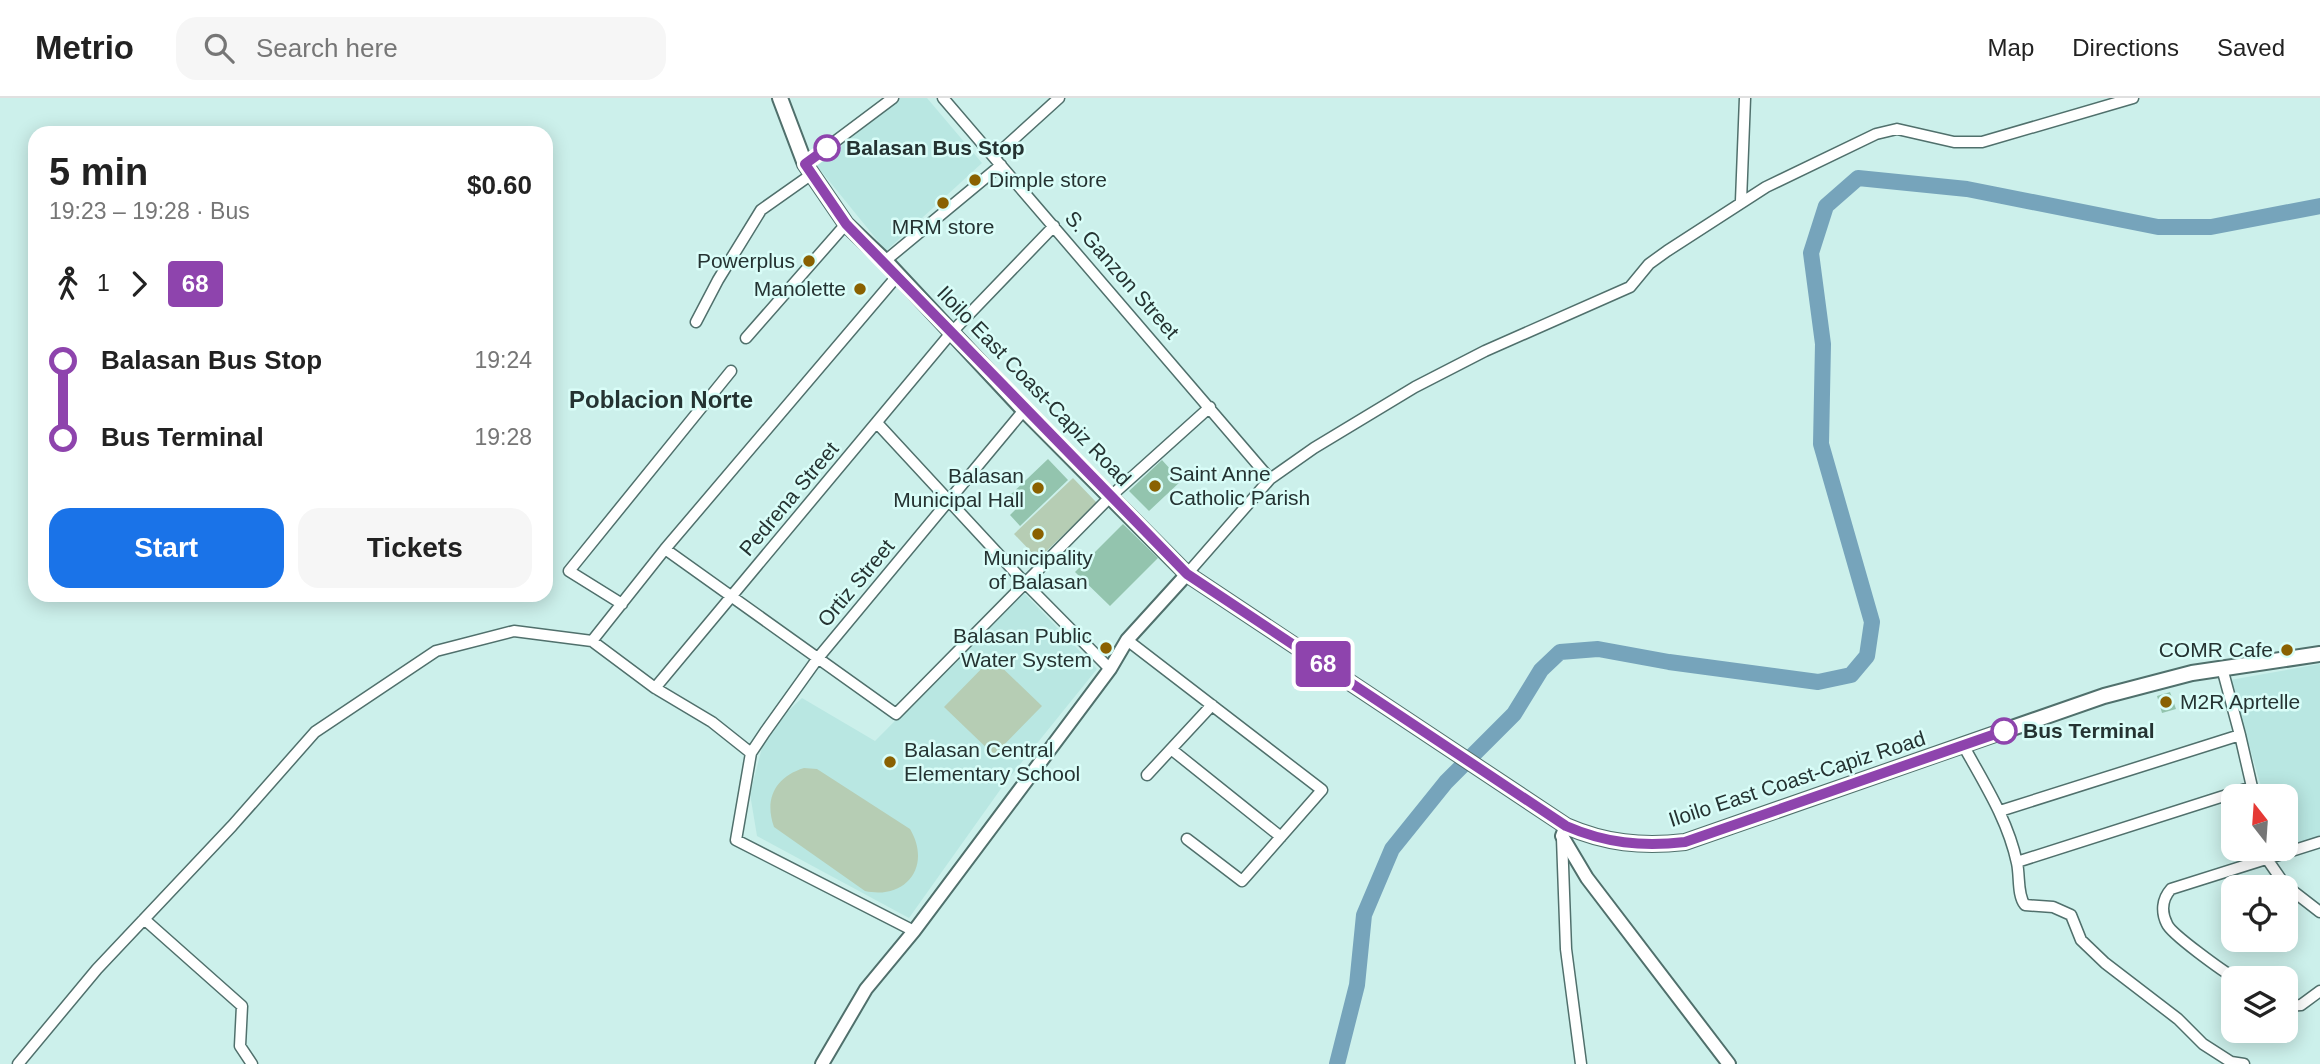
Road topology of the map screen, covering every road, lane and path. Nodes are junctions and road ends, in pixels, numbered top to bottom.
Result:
1 (780, 98) edge
2 (892, 98) edge
3 (943, 98) edge
4 (1059, 98) edge
5 (1745, 98) edge
6 (2133, 98) edge
7 (997, 161) junction
8 (808, 169) junction
9 (1741, 201) junction
10 (846, 224) junction
11 (1054, 226) junction
12 (885, 261) junction
13 (898, 275) junction
14 (696, 322) dead end
15 (951, 333) junction
16 (746, 338) dead end
17 (731, 370) dead end
18 (1210, 407) junction
19 (1024, 410) junction
20 (877, 423) junction
21 (1270, 479) junction
22 (1111, 496) junction
23 (949, 501) junction
24 (665, 550) junction
25 (1187, 574) junction
26 (1025, 583) junction
27 (733, 597) junction
28 (622, 604) junction
29 (1127, 640) junction
30 (592, 641) junction
31 (2320, 654) edge
32 (818, 658) junction
33 (2222, 668) junction
34 (1110, 669) junction
35 (655, 688) junction
36 (1212, 705) junction
37 (2240, 735) junction
38 (1963, 745) junction
39 (1171, 749) junction
40 (751, 753) junction
41 (1147, 775) dead end
42 (2000, 811) junction
43 (1564, 831) junction
44 (1281, 837) junction
45 (1187, 839) dead end
46 (2320, 842) edge
47 (2298, 849) edge
48 (2261, 861) edge
49 (2268, 861) edge
50 (2017, 862) junction
51 (2320, 912) edge
52 (144, 919) junction
53 (914, 931) junction
54 (2221, 968) edge
55 (2320, 991) edge
56 (2298, 1006) edge
57 (18, 1064) edge
58 (252, 1064) edge
59 (822, 1064) edge
60 (1581, 1064) edge
61 (1730, 1064) edge
62 (2244, 1064) edge

1 - 8 main road, Iloilo East Coast-Capiz Road
2 - 8 street
3 - 7 street, S. Ganzon Street
4 - 7 street
5 - 9 street
6 - 9 street
7 - 11 street, S. Ganzon Street
7 - 12 street
8 - 10 main road, Iloilo East Coast-Capiz Road
8 - 14 street
9 - 21 street
10 - 12 main road, Iloilo East Coast-Capiz Road
10 - 16 street
11 - 15 street, Pedrena Street
11 - 18 street, S. Ganzon Street
12 - 13 main road, Iloilo East Coast-Capiz Road
13 - 15 main road, Iloilo East Coast-Capiz Road
13 - 24 street
15 - 19 main road, Iloilo East Coast-Capiz Road
15 - 20 street, Pedrena Street
17 - 28 street
18 - 21 street, S. Ganzon Street
18 - 22 street
19 - 22 main road, Iloilo East Coast-Capiz Road
19 - 23 street, Ortiz Street
20 - 23 street
20 - 27 street, Pedrena Street
21 - 25 street
22 - 25 main road, Iloilo East Coast-Capiz Road
22 - 26 street
23 - 26 street
23 - 32 street, Ortiz Street
24 - 27 street
24 - 28 street
25 - 29 street
25 - 43 main road, Iloilo East Coast-Capiz Road
26 - 32 street
26 - 34 street
27 - 32 street
27 - 35 street, Pedrena Street
28 - 30 street
29 - 34 street
29 - 36 street
30 - 35 street
30 - 52 street
31 - 33 main road, Iloilo East Coast-Capiz Road
32 - 40 street, Ortiz Street
33 - 37 street
33 - 38 main road, Iloilo East Coast-Capiz Road
34 - 53 street
35 - 40 street
36 - 39 street
36 - 44 street
37 - 42 street
37 - 50 street
38 - 42 street
38 - 43 main road, Iloilo East Coast-Capiz Road
39 - 41 street
39 - 44 street
40 - 53 street
42 - 50 street
43 - 60 street
43 - 61 street
44 - 45 street
46 - 47 street
48 - 54 street
49 - 51 street
50 - 62 street
52 - 57 street
52 - 58 street
53 - 59 street
55 - 56 street

